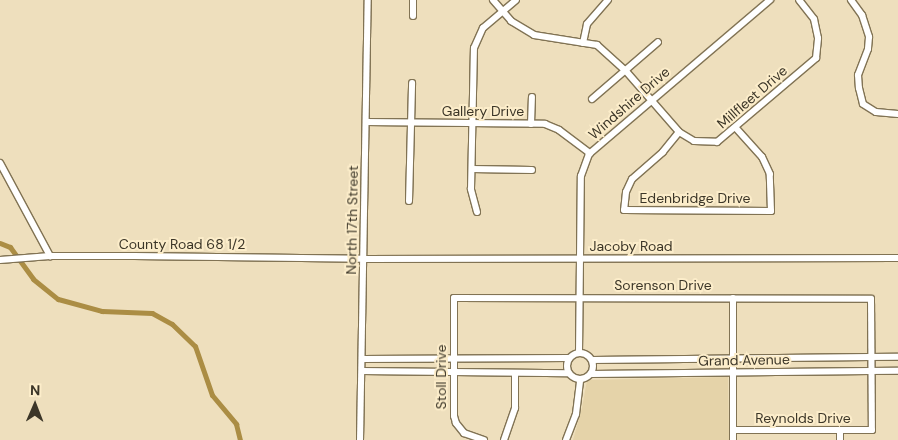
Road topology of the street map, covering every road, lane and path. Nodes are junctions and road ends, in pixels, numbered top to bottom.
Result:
1 (368, 0) edge
2 (413, 0) edge
3 (493, 0) edge
4 (516, 0) edge
5 (608, 0) edge
6 (770, 0) edge
7 (799, 0) edge
8 (851, 0) edge
9 (504, 12) junction
10 (413, 16) dead end
11 (658, 42) dead end
12 (583, 43) junction
13 (625, 70) junction
14 (412, 83) dead end
15 (532, 97) dead end
16 (592, 99) dead end
17 (652, 100) junction
18 (898, 114) edge
19 (366, 122) junction
20 (410, 123) junction
21 (472, 123) junction
22 (532, 124) junction
23 (736, 128) junction
24 (679, 132) junction
25 (590, 153) junction
26 (0, 163) edge
27 (472, 169) junction
28 (532, 170) dead end
29 (409, 201) dead end
30 (477, 212) dead end
31 (50, 256) junction
32 (898, 258) edge
33 (364, 259) junction
34 (580, 259) junction
35 (0, 260) edge
36 (454, 298) joint
37 (580, 298) junction
38 (733, 298) junction
39 (579, 353) junction
40 (898, 357) edge
41 (569, 358) junction
42 (872, 358) junction
43 (362, 359) junction
44 (454, 359) junction
45 (733, 359) junction
46 (592, 360) junction
47 (362, 371) junction
48 (872, 371) junction
49 (898, 371) edge
50 (454, 372) junction
51 (733, 372) junction
52 (515, 373) junction
53 (568, 373) junction
54 (591, 374) junction
55 (580, 379) junction
56 (733, 430) junction
57 (840, 430) junction
58 (360, 440) edge
59 (484, 440) edge
60 (504, 440) edge
61 (566, 440) edge
62 (733, 440) edge
63 (840, 440) edge

1 - 19 street, North 17th Street
2 - 10 street
3 - 9 street, Millfleet Drive
4 - 9 street
5 - 12 street
6 - 17 street, Windshire Drive
7 - 23 street, Millfleet Drive
8 - 18 street
9 - 12 street, Millfleet Drive
9 - 21 street
11 - 13 street
12 - 13 street, Millfleet Drive
13 - 16 street
13 - 17 street, Millfleet Drive
14 - 20 street
15 - 22 street
17 - 24 street, Millfleet Drive
17 - 25 street, Windshire Drive
19 - 20 street, Gallery Drive
19 - 33 street, North 17th Street
20 - 21 street, Gallery Drive
20 - 29 street
21 - 22 street, Gallery Drive
21 - 27 street
22 - 25 street, Gallery Drive
23 - 24 street, Millfleet Drive
23 - 24 street, Edenbridge Drive
25 - 34 street, Windshire Drive
26 - 31 street
27 - 28 street
27 - 30 street
31 - 33 street, County Road 68 1/2
31 - 35 street, County Road 68 1/2
32 - 34 street, Jacoby Road
33 - 34 street, Jacoby Road
33 - 43 street, North 17th Street
34 - 37 street, Windshire Drive
36 - 37 street, Sorenson Drive
36 - 44 street, Stoll Drive
37 - 38 street, Sorenson Drive
37 - 39 street, Windshire Drive
38 - 42 street, Sorenson Drive
38 - 45 street
39 - 41 street
39 - 46 street
40 - 42 street, Grand Avenue
41 - 44 street
41 - 53 street
42 - 45 street, Grand Avenue
42 - 48 street
43 - 44 street
43 - 47 street, North 17th Street
44 - 50 street, Stoll Drive
45 - 46 street, Grand Avenue
45 - 51 street
46 - 54 street
47 - 50 street
47 - 58 street, North 17th Street
48 - 49 street, Grand Avenue
48 - 51 street, Grand Avenue
48 - 57 street, Reynolds Drive
50 - 52 street
50 - 59 street, Stoll Drive
51 - 54 street, Grand Avenue
51 - 56 street
52 - 53 street
52 - 60 street
53 - 55 street
54 - 55 street
55 - 61 street
56 - 57 street, Reynolds Drive
56 - 62 street
57 - 63 street

